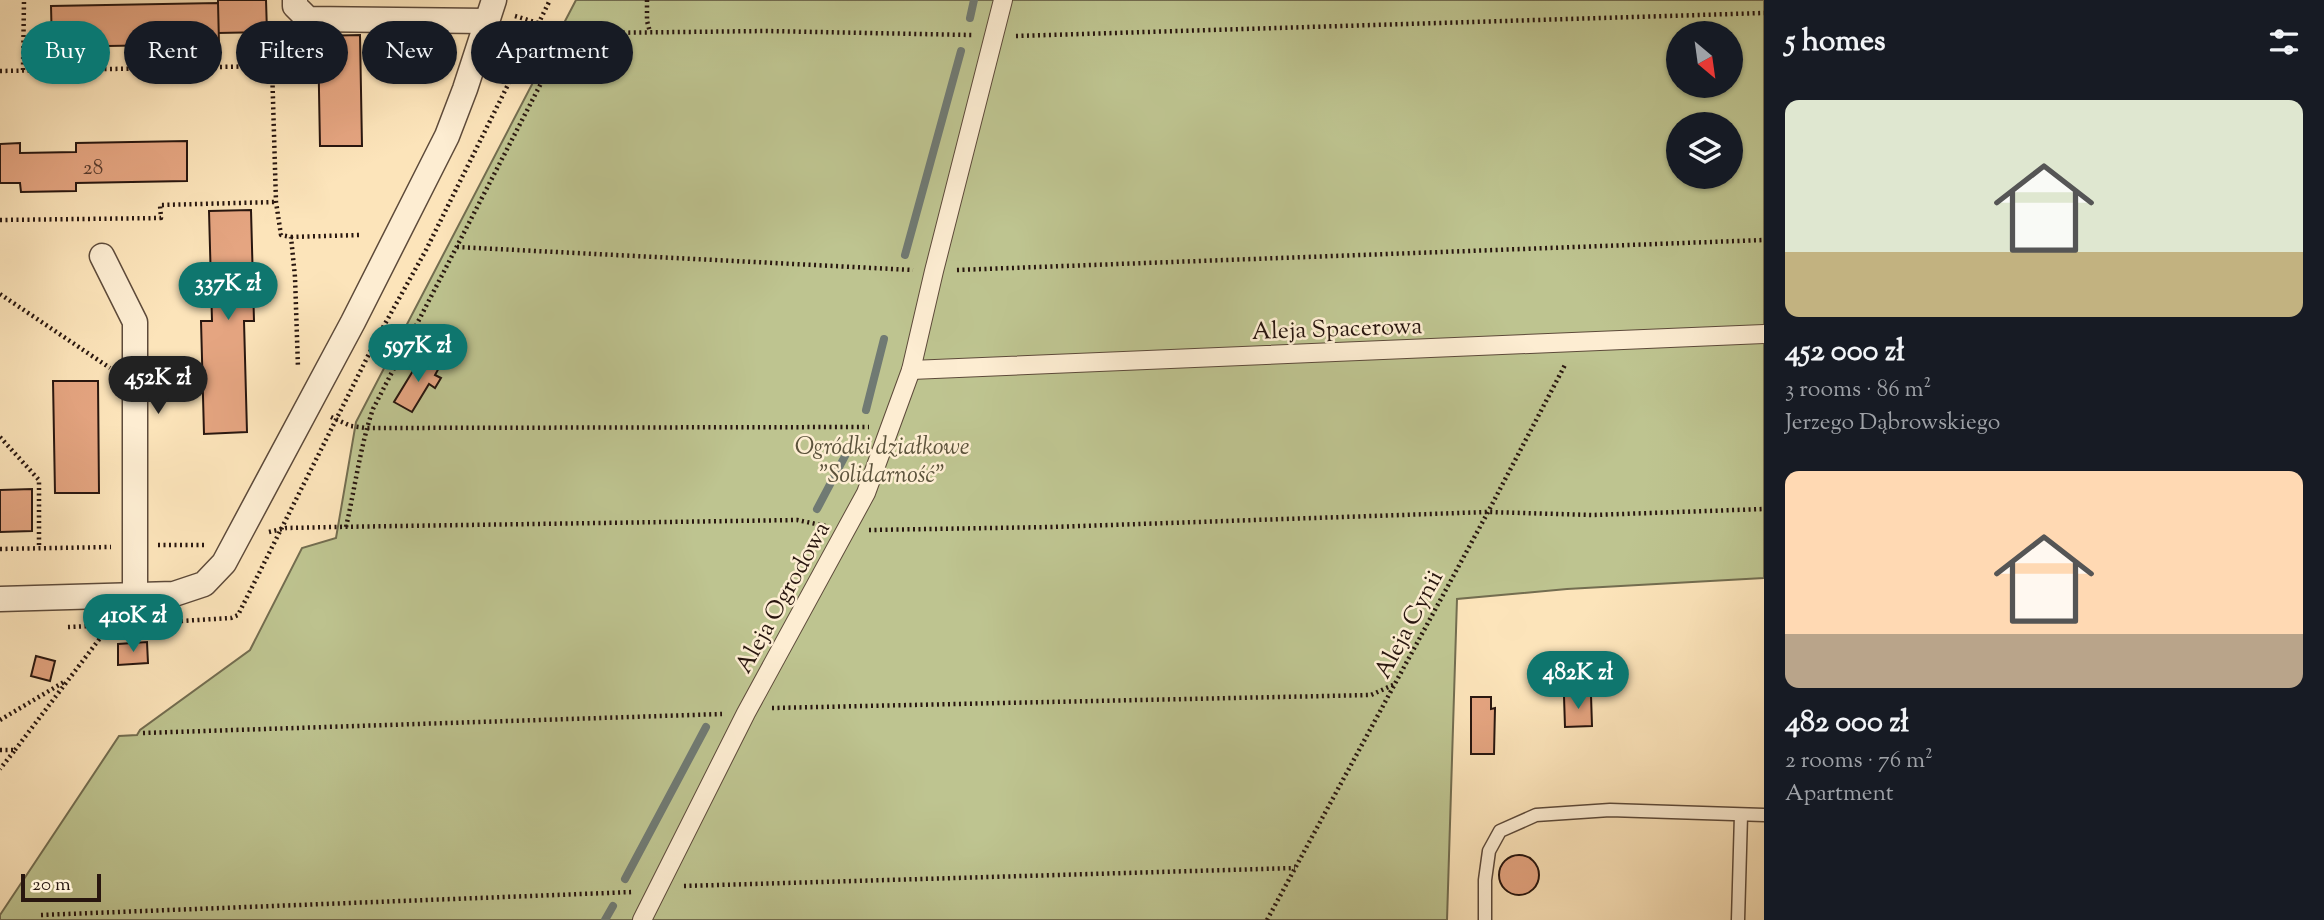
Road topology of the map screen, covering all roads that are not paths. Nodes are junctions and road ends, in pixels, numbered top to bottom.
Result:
1 (1003, 0) edge
2 (301, 9) edge
3 (490, 11) edge
4 (102, 256) dead end
5 (1764, 334) edge
6 (911, 370) junction
7 (135, 595) junction
8 (0, 598) edge
9 (1741, 815) junction
10 (1764, 815) edge
11 (642, 920) edge
12 (1485, 920) edge
13 (1738, 920) edge

1 - 6 street, Aleja Ogrodowa
2 - 3 street
3 - 7 street
4 - 7 street
5 - 6 street, Aleja Spacerowa
6 - 11 street, Aleja Ogrodowa
7 - 8 street
9 - 10 lane
9 - 12 lane
9 - 13 lane

